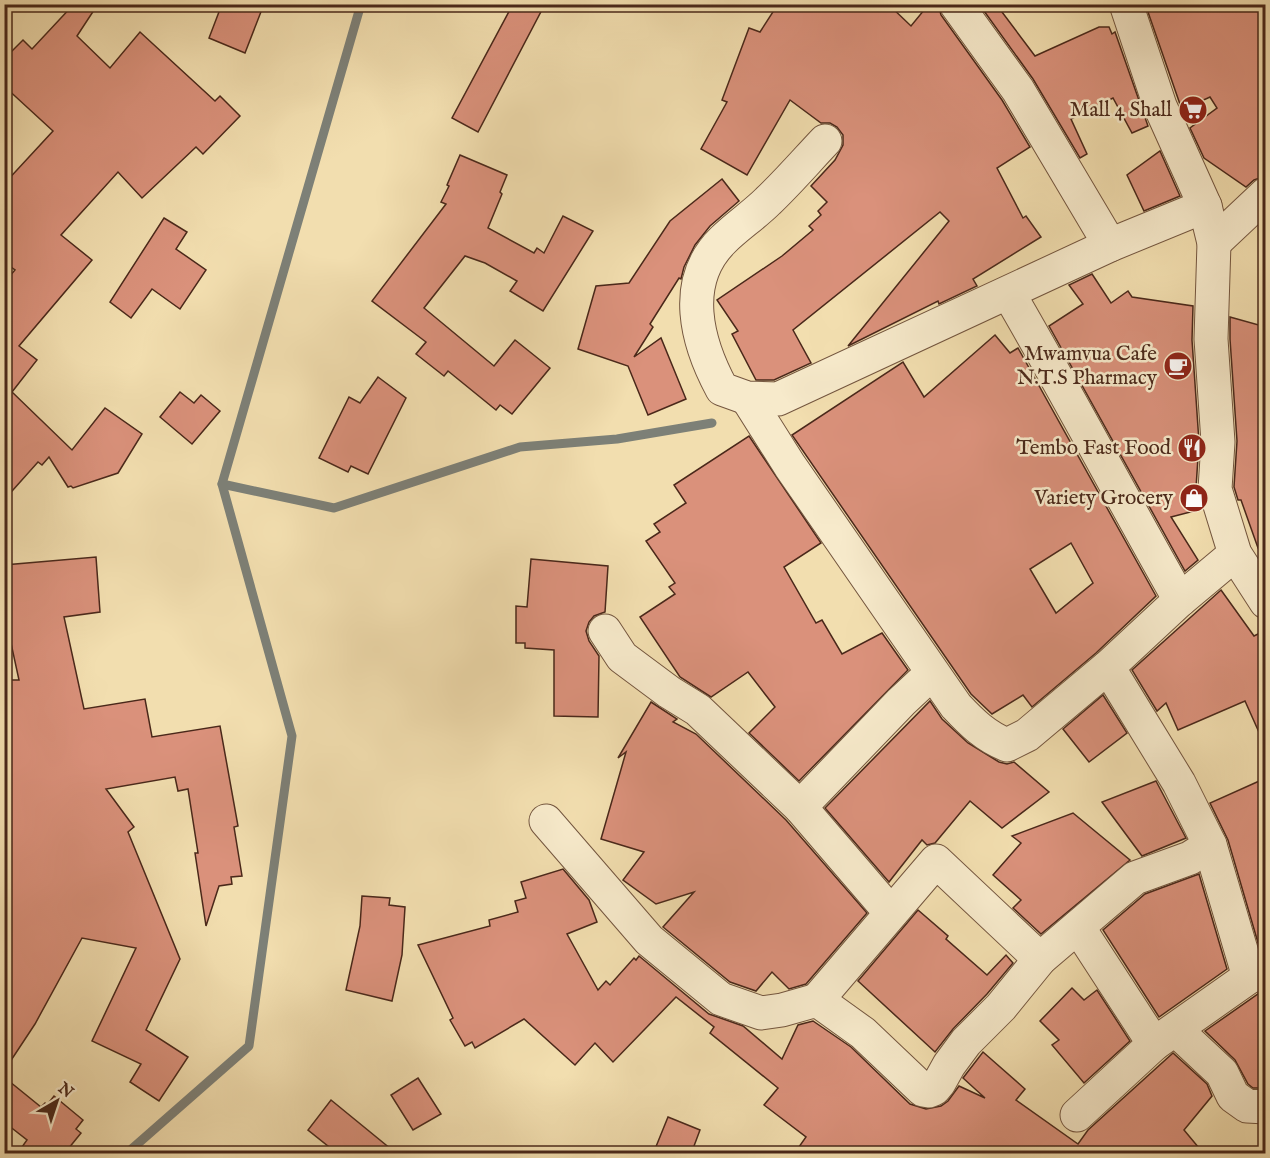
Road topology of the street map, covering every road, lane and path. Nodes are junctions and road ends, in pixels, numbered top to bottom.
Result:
1 (956, 4) edge
2 (1126, 4) edge
3 (825, 141) dead end
4 (1266, 194) edge
5 (1205, 206) junction
6 (1214, 243) junction
7 (1110, 245) junction
8 (1009, 294) junction
9 (747, 398) junction
10 (1235, 554) junction
11 (1180, 600) junction
12 (1266, 603) edge
13 (605, 631) dead end
14 (1108, 667) junction
15 (932, 673) junction
16 (801, 807) junction
17 (546, 821) dead end
18 (1210, 845) junction
19 (891, 913) junction
20 (1078, 927) junction
21 (1040, 959) junction
22 (1257, 974) edge
23 (817, 1000) junction
24 (1165, 1037) junction
25 (1266, 1107) edge
26 (1077, 1115) dead end

1 - 7 street
2 - 5 street
3 - 9 street
4 - 6 street
5 - 6 street
5 - 7 street
6 - 10 street
7 - 8 street
8 - 9 street
8 - 11 street
9 - 15 street
10 - 11 street
10 - 12 street
11 - 14 street
13 - 16 street
14 - 15 street
14 - 18 street
15 - 16 street
16 - 19 street
17 - 23 street
18 - 20 street
18 - 22 street
19 - 21 street
19 - 23 street
20 - 21 street
20 - 24 street
21 - 23 street
22 - 24 street
24 - 25 street
24 - 26 street

